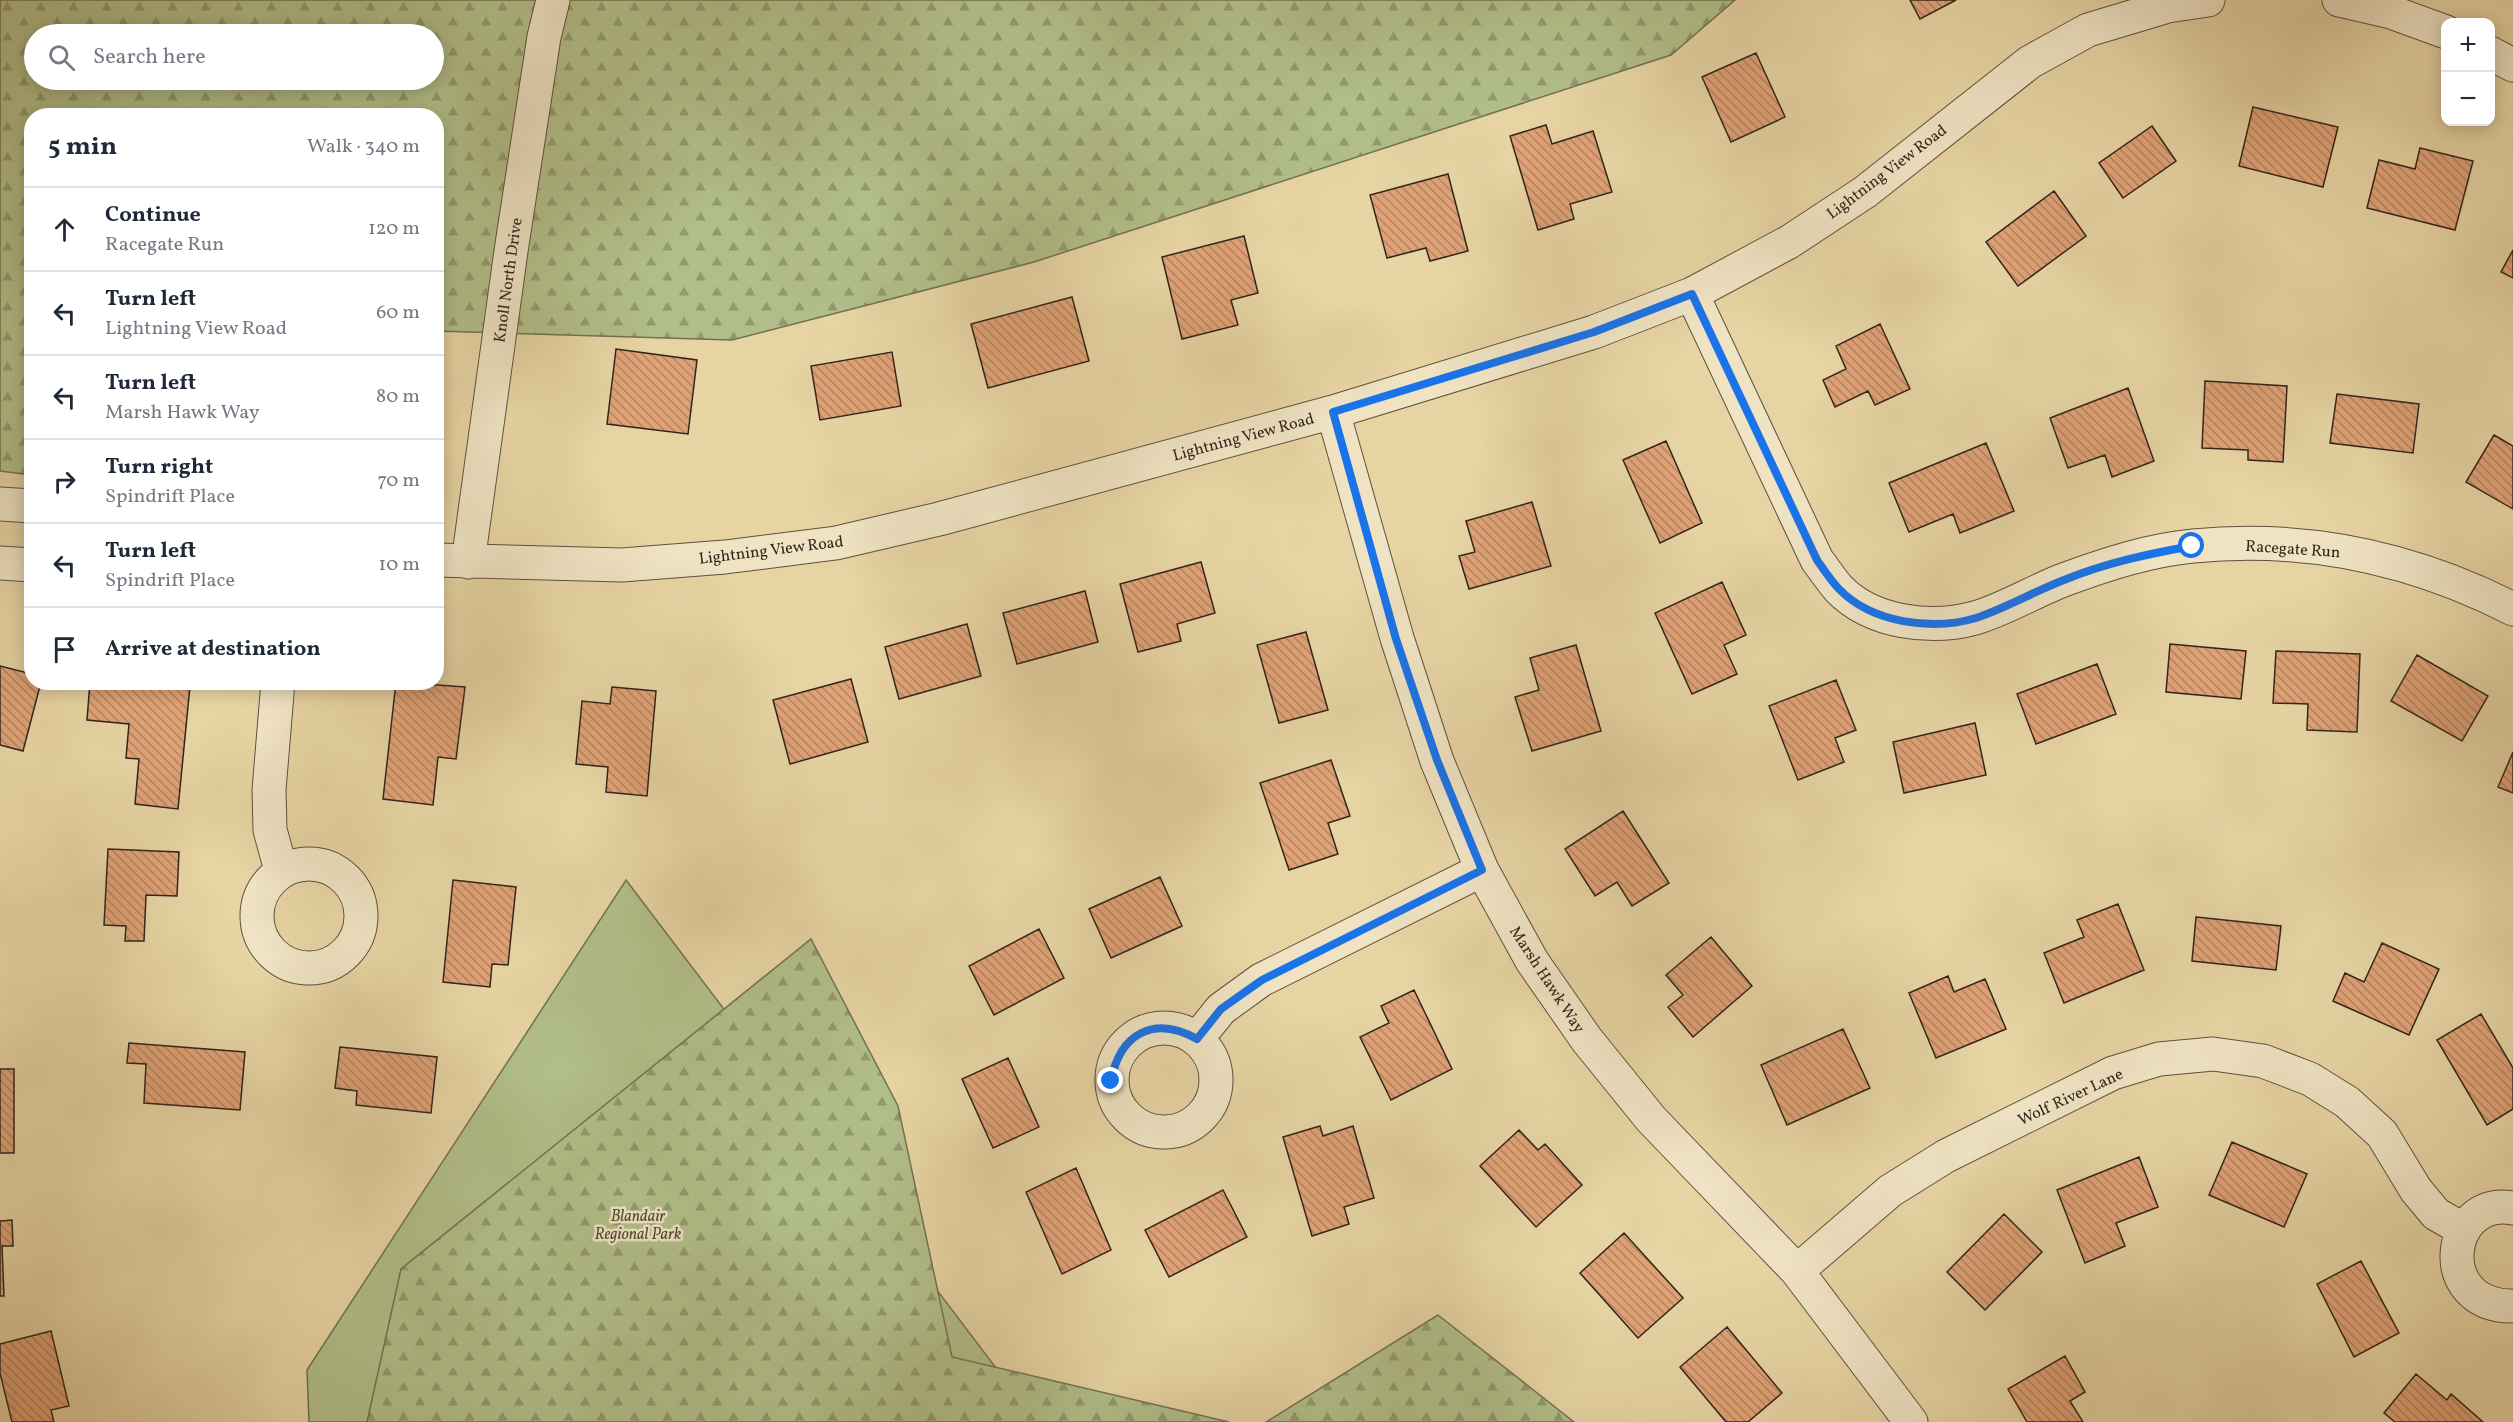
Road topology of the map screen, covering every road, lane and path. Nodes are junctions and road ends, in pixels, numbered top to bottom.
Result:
1 (553, 0) edge
2 (2208, 0) edge
3 (2339, 0) edge
4 (2441, 31) edge
5 (2495, 56) edge
6 (2513, 65) edge
7 (1692, 294) junction
8 (1333, 412) junction
9 (0, 504) edge
10 (24, 506) edge
11 (452, 561) edge
12 (0, 563) edge
13 (24, 564) edge
14 (2513, 609) edge
15 (277, 690) edge
16 (281, 870) dead end
17 (1482, 870) junction
18 (1197, 1039) dead end
19 (2513, 1208) edge
20 (2464, 1230) junction
21 (1797, 1271) junction
22 (2513, 1306) edge
23 (1911, 1422) edge

1 - 11 street, Knoll North Drive
2 - 7 street, Lightning View Road
3 - 4 street
5 - 6 street
7 - 8 street, Lightning View Road
7 - 14 street, Racegate Run
8 - 11 street, Lightning View Road
8 - 17 street, Marsh Hawk Way
9 - 10 street
12 - 13 street
15 - 16 street
17 - 18 street
17 - 21 street, Marsh Hawk Way
19 - 20 street
20 - 21 street, Wolf River Lane
20 - 22 street
21 - 23 street, Marsh Hawk Way

